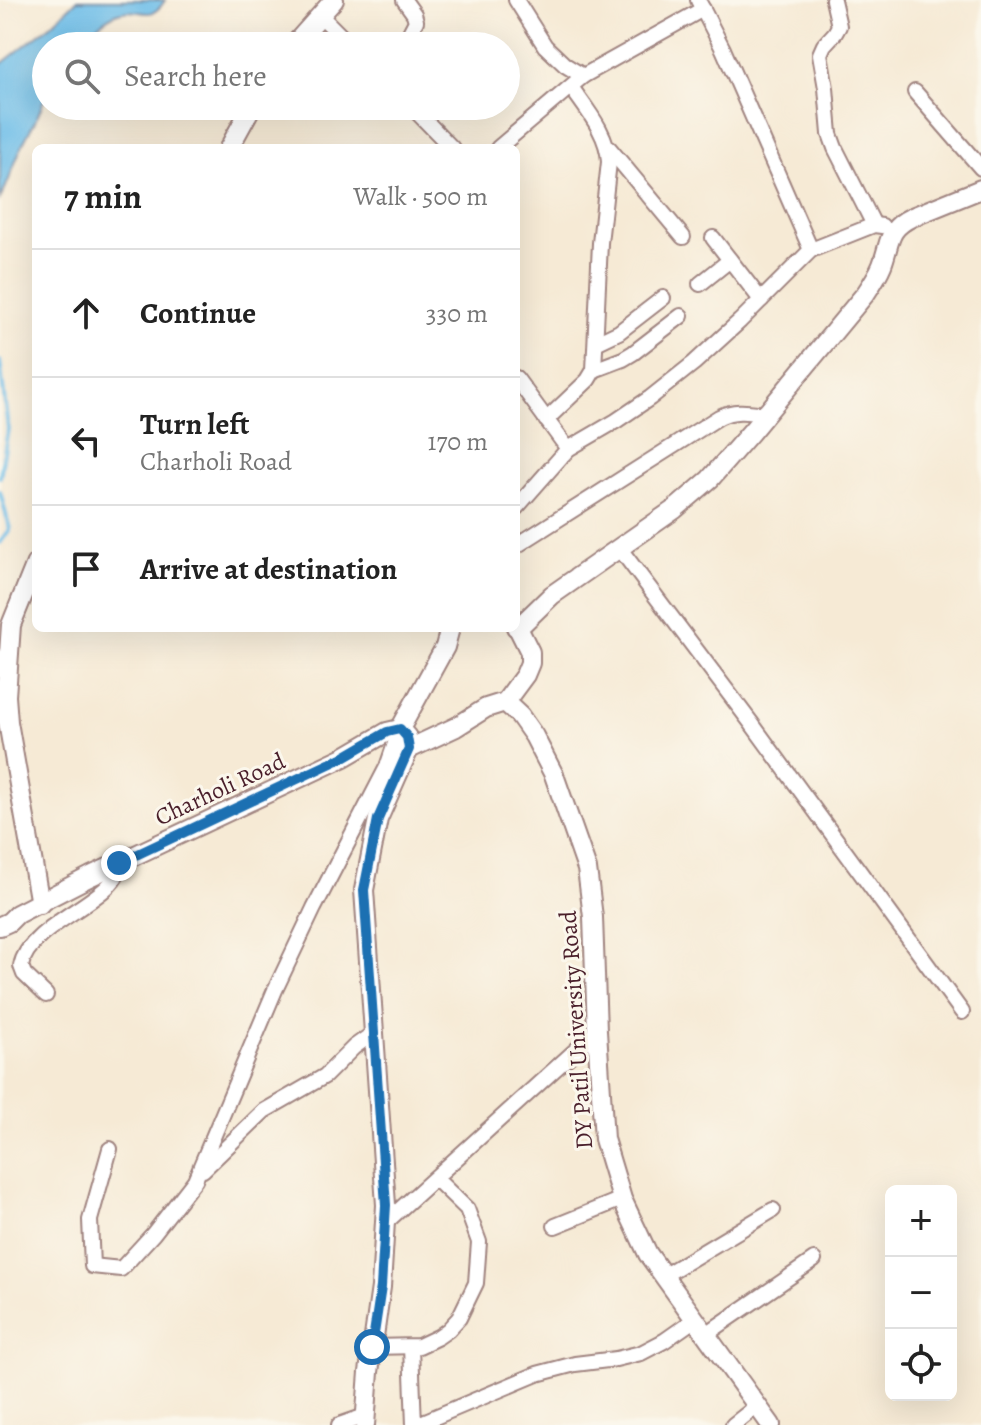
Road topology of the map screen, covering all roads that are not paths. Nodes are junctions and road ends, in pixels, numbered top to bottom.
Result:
1 (334, 0) edge
2 (404, 0) edge
3 (516, 0) edge
4 (833, 0) edge
5 (700, 4) edge
6 (320, 15) junction
7 (305, 32) edge
8 (337, 32) edge
9 (410, 32) edge
10 (583, 76) junction
11 (571, 87) junction
12 (915, 92) dead end
13 (245, 120) edge
14 (425, 120) edge
15 (233, 144) edge
16 (448, 144) edge
17 (502, 144) edge
18 (608, 148) junction
19 (981, 168) edge
20 (981, 189) edge
21 (874, 225) junction
22 (893, 230) junction
23 (683, 237) dead end
24 (713, 238) dead end
25 (811, 250) junction
26 (730, 260) junction
27 (700, 284) dead end
28 (663, 298) dead end
29 (761, 300) junction
30 (681, 316) dead end
31 (596, 343) junction
32 (594, 370) junction
33 (520, 384) edge
34 (766, 414) junction
35 (546, 420) junction
36 (568, 449) junction
37 (520, 503) edge
38 (520, 543) edge
39 (620, 549) junction
40 (32, 573) edge
41 (520, 625) edge
42 (449, 632) edge
43 (519, 632) edge
44 (3, 693) edge
45 (505, 702) junction
46 (400, 729) junction
47 (409, 749) junction
48 (119, 863) junction
49 (40, 904) junction
50 (9, 913) edge
51 (0, 926) edge
52 (46, 995) dead end
53 (962, 1012) dead end
54 (597, 1031) junction
55 (375, 1032) junction
56 (110, 1149) dead end
57 (436, 1179) junction
58 (195, 1180) junction
59 (622, 1199) junction
60 (773, 1210) dead end
61 (385, 1223) junction
62 (555, 1226) dead end
63 (814, 1260) dead end
64 (663, 1276) junction
65 (700, 1328) junction
66 (372, 1347) junction
67 (411, 1347) junction
68 (757, 1406) junction
69 (365, 1420) edge
70 (339, 1425) edge
71 (415, 1425) edge
72 (733, 1425) edge
73 (771, 1425) edge

1 - 6 street
2 - 9 street
3 - 10 street
4 - 21 street
5 - 10 street
5 - 25 street
6 - 7 street
6 - 8 street
10 - 11 street
11 - 17 street
11 - 18 street
12 - 19 street
13 - 15 street
14 - 16 street
18 - 23 street
18 - 31 street
20 - 22 street
21 - 22 street
21 - 25 street
22 - 34 street
24 - 26 street
25 - 29 street
26 - 27 street
26 - 29 street
28 - 31 street
29 - 36 street
30 - 32 street
31 - 32 street
32 - 35 street
33 - 35 street
34 - 38 street
34 - 39 street
35 - 36 street
36 - 37 street
39 - 41 street
39 - 53 street
40 - 44 street
42 - 46 street
43 - 45 street
44 - 49 street
45 - 47 street
45 - 54 street, DY Patil University Road
46 - 47 street
46 - 48 street, Charholi Road
46 - 58 street
47 - 55 street
48 - 49 street, Charholi Road
48 - 52 street
49 - 50 street, Charholi Road
50 - 51 street, Charholi Road
54 - 57 street
54 - 59 street, DY Patil University Road
55 - 58 street
55 - 61 street
56 - 58 street
57 - 61 street
57 - 67 street
59 - 62 street
59 - 64 street, DY Patil University Road
60 - 64 street
61 - 66 street
63 - 65 street
64 - 65 street, DY Patil University Road
65 - 68 street, DY Patil University Road
65 - 71 street
66 - 67 street
66 - 69 street
67 - 71 street
68 - 72 street
68 - 73 street, DY Patil University Road
69 - 70 street

